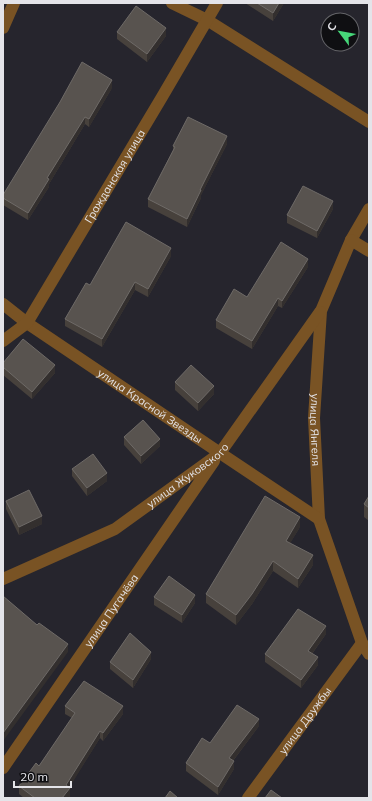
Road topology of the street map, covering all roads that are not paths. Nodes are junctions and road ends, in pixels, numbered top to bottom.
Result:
1 (14, 3) edge
2 (172, 3) edge
3 (217, 3) edge
4 (207, 20) junction
5 (3, 28) edge
6 (369, 122) edge
7 (369, 209) edge
8 (351, 240) junction
9 (369, 251) edge
10 (3, 304) edge
11 (321, 311) junction
12 (27, 323) junction
13 (3, 341) edge
14 (220, 454) junction
15 (319, 518) junction
16 (3, 579) edge
17 (366, 648) edge
18 (3, 768) edge
19 (248, 798) edge

1 - 5 street
2 - 4 street
3 - 4 street, Гражданская улица
4 - 6 street
4 - 12 street, Гражданская улица
7 - 8 street, улица Янгеля
8 - 9 street
8 - 11 street, улица Янгеля
10 - 12 street, улица Красной Звезды
11 - 14 street, улица Жуковского
11 - 15 street, улица Янгеля
12 - 13 street, Гражданская улица
12 - 14 street, улица Красной Звезды
14 - 15 street, улица Красной Звезды
14 - 16 street, улица Жуковского
14 - 18 street, улица Пугачёва
15 - 17 street, улица Янгеля
17 - 19 street, улица Дружбы

